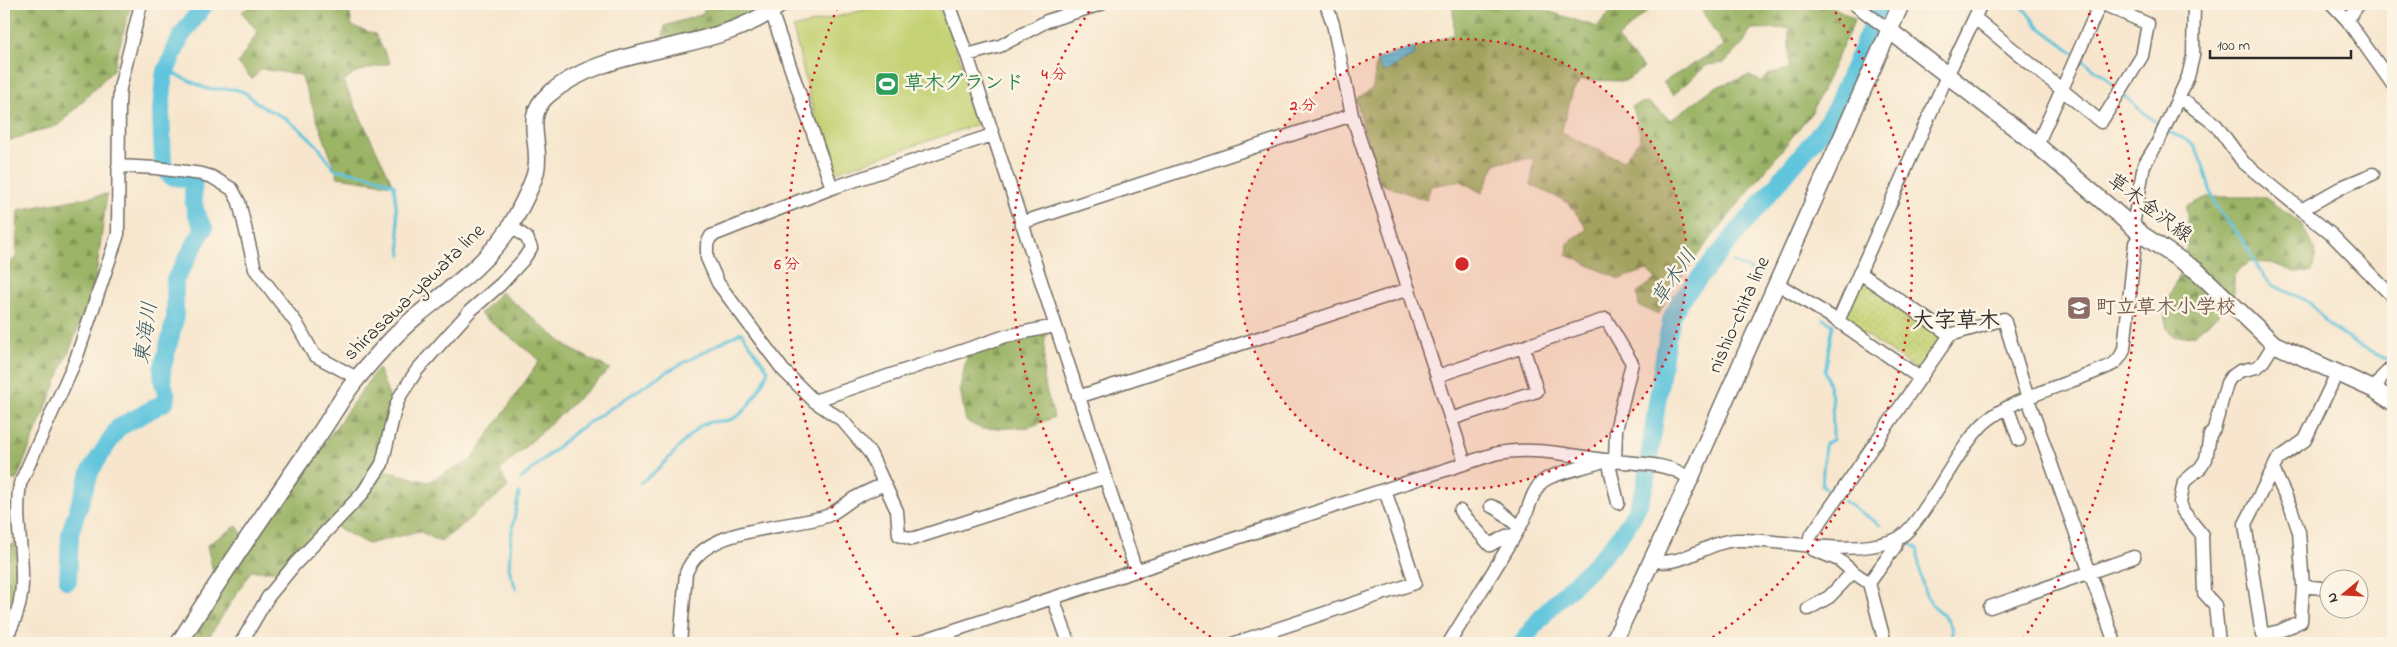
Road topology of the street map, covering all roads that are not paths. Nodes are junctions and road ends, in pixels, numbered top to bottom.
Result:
1 (141, 4) edge
2 (948, 4) edge
3 (1101, 4) edge
4 (1326, 4) edge
5 (1854, 4) edge
6 (1901, 4) edge
7 (1981, 4) edge
8 (2102, 4) edge
9 (2194, 4) edge
10 (2332, 4) edge
11 (2359, 4) edge
12 (776, 7) edge
13 (1975, 18) junction
14 (2347, 20) junction
15 (1885, 26) junction
16 (967, 55) junction
17 (1947, 76) junction
18 (2393, 85) edge
19 (2061, 90) junction
20 (2180, 98) junction
21 (1352, 115) junction
22 (992, 135) junction
23 (2036, 145) junction
24 (118, 166) junction
25 (2373, 174) dead end
26 (832, 188) junction
27 (2301, 210) junction
28 (1021, 223) junction
29 (511, 226) junction
30 (2137, 230) junction
31 (1860, 273) junction
32 (1778, 284) junction
33 (1409, 290) junction
34 (2393, 297) edge
35 (1838, 321) junction
36 (1055, 326) junction
37 (1950, 335) junction
38 (2274, 344) junction
39 (1523, 347) junction
40 (2393, 366) edge
41 (2337, 373) junction
42 (1437, 376) junction
43 (357, 378) junction
44 (1920, 378) junction
45 (2375, 390) junction
46 (1078, 397) junction
47 (2028, 399) junction
48 (814, 400) junction
49 (2393, 402) edge
50 (2008, 409) junction
51 (1451, 419) junction
52 (2019, 440) dead end
53 (1610, 461) junction
54 (1465, 463) junction
55 (2273, 469) junction
56 (1106, 477) junction
57 (1690, 479) junction
58 (884, 484) junction
59 (1385, 490) junction
60 (1618, 503) dead end
61 (1491, 506) dead end
62 (1460, 511) dead end
63 (1516, 531) junction
64 (1897, 540) junction
65 (1811, 545) junction
66 (2134, 557) dead end
67 (1651, 560) junction
68 (1136, 571) junction
69 (1853, 572) junction
70 (2091, 574) junction
71 (1869, 583) junction
72 (2303, 586) junction
73 (2320, 587) edge
74 (1053, 598) junction
75 (1990, 606) dead end
76 (1808, 609) dead end
77 (4, 640) edge
78 (179, 643) edge
79 (241, 643) edge
80 (680, 643) edge
81 (915, 643) edge
82 (1069, 643) edge
83 (1235, 643) edge
84 (1448, 643) edge
85 (1613, 643) edge
86 (1885, 643) edge
87 (2115, 643) edge
88 (2218, 643) edge

1 - 24 street
2 - 16 street
3 - 16 street
4 - 21 street
5 - 15 street
6 - 15 main road, nishio-chita line
7 - 13 street
8 - 19 street
8 - 19 street
9 - 20 street
10 - 14 street
11 - 14 street
12 - 26 street
12 - 29 main road, shirasawa-yawata line
13 - 17 street
13 - 19 street
14 - 18 street
15 - 17 main road, 草木金沢線
15 - 32 main road, nishio-chita line
16 - 22 street
17 - 23 main road, 草木金沢線
17 - 31 street
19 - 23 street
20 - 27 street
20 - 30 street
21 - 28 street
21 - 33 street
22 - 26 street
22 - 28 street
23 - 30 main road, 草木金沢線
24 - 43 street
24 - 77 street
25 - 27 street
26 - 48 street
27 - 34 street
28 - 36 street
29 - 43 main road, shirasawa-yawata line
29 - 79 street
30 - 38 main road, 草木金沢線
30 - 47 street
31 - 35 street
31 - 37 street
32 - 35 street
32 - 57 main road, nishio-chita line
33 - 42 street
33 - 46 street
35 - 44 street
36 - 46 street
36 - 48 street
37 - 44 street
37 - 47 street
38 - 41 main road, 草木金沢線
38 - 88 street
39 - 42 street
39 - 51 street
39 - 53 street
40 - 45 street
41 - 45 main road, 草木金沢線
41 - 55 street
42 - 51 street
43 - 78 main road, shirasawa-yawata line
44 - 65 street
45 - 49 main road, 草木金沢線
46 - 56 street
47 - 50 street
47 - 70 street
48 - 58 street
50 - 52 street
50 - 64 street
51 - 54 street
53 - 54 street
53 - 57 street
53 - 60 street
53 - 63 street
54 - 59 street
55 - 72 street
55 - 72 street
56 - 58 street
56 - 68 street
57 - 67 main road, nishio-chita line
58 - 80 street
59 - 68 street
59 - 83 street
61 - 63 street
62 - 63 street
63 - 84 street
64 - 65 street
64 - 71 street
65 - 67 street
65 - 69 street
66 - 70 street
67 - 85 main road, nishio-chita line
68 - 74 street
69 - 71 street
69 - 76 street
70 - 75 street
70 - 87 street
71 - 86 street
72 - 73 street
74 - 81 street
74 - 82 street

